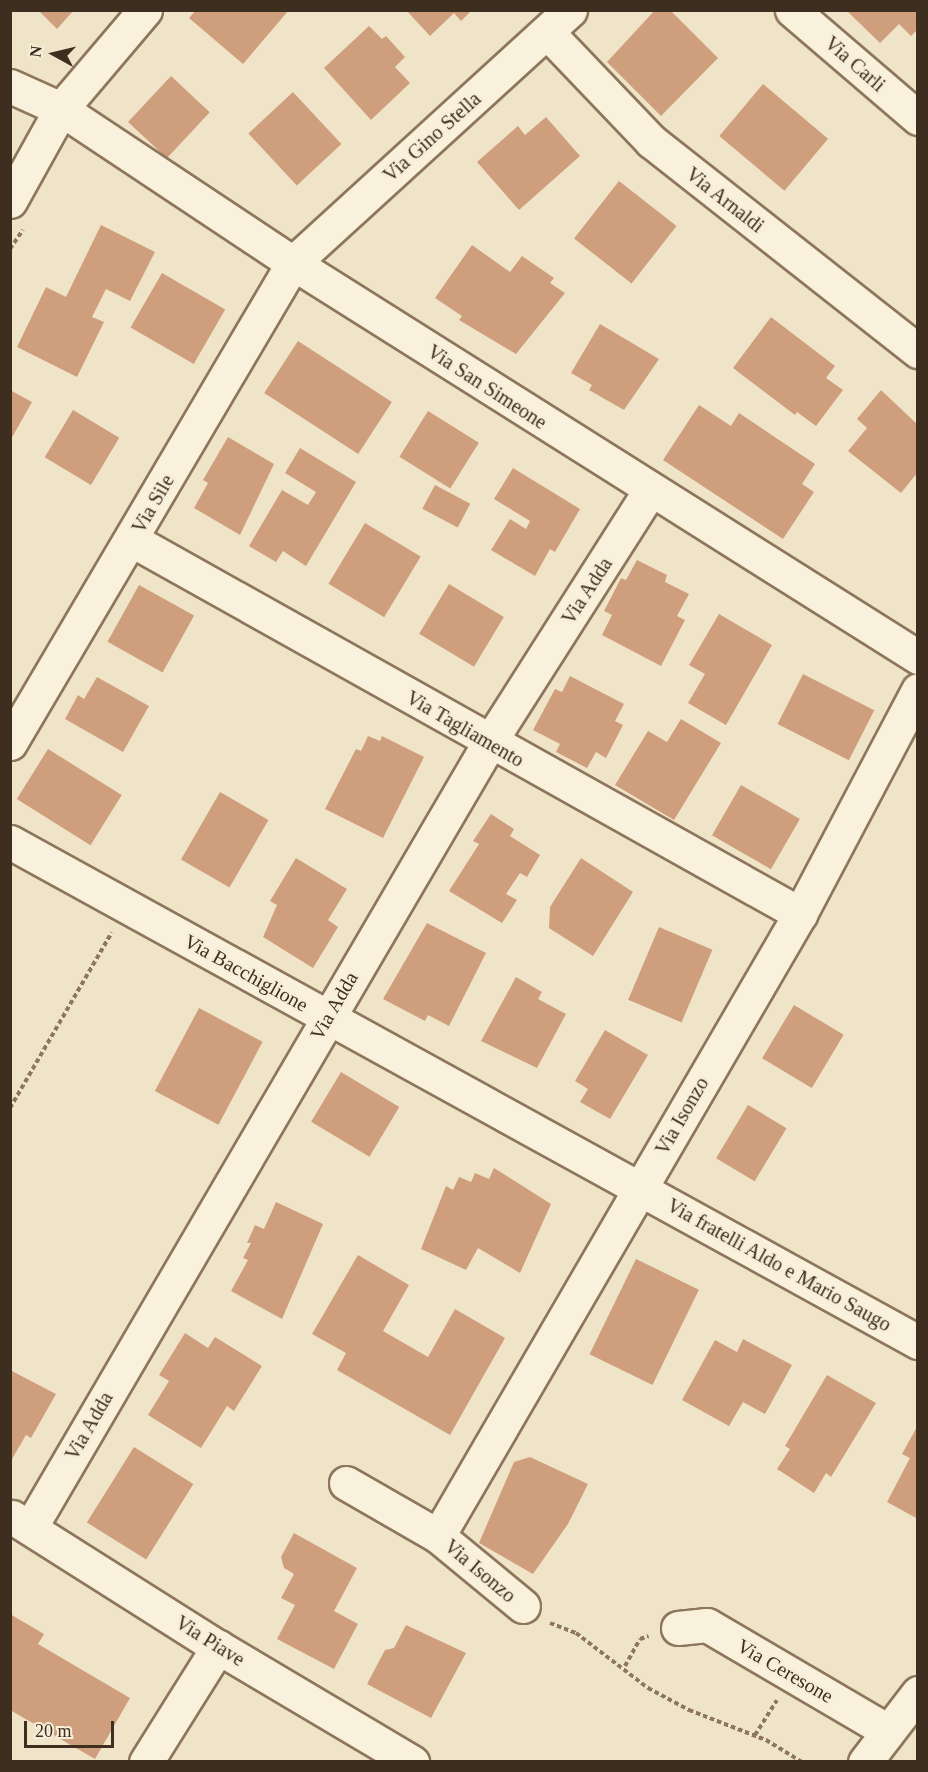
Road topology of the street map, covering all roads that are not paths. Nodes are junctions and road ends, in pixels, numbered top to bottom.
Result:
1 (146, 10) edge
2 (792, 10) edge
3 (559, 21) edge
4 (10, 86) edge
5 (62, 109) junction
6 (918, 118) edge
7 (10, 201) edge
8 (293, 263) junction
9 (918, 351) edge
10 (650, 490) junction
11 (132, 540) junction
12 (918, 657) edge
13 (918, 690) edge
14 (10, 743) edge
15 (489, 743) junction
16 (10, 842) edge
17 (800, 914) junction
18 (327, 1017) junction
19 (640, 1188) junction
20 (918, 1342) edge
21 (346, 1483) dead end
22 (20, 1522) edge
23 (438, 1536) junction
24 (523, 1606) road end
25 (678, 1628) dead end
26 (218, 1647) junction
27 (918, 1693) edge
28 (888, 1731) junction
29 (146, 1761) edge
30 (412, 1761) edge
31 (865, 1761) edge

1 - 5 street
2 - 6 street, Via Carli
3 - 8 street, Via Gino Stella
3 - 9 street, Via Arnaldi
4 - 5 street, Via San Simeone
5 - 7 street
5 - 8 street, Via San Simeone
8 - 10 street, Via San Simeone
8 - 11 street, Via Sile
10 - 12 street, Via San Simeone
10 - 15 street, Via Adda
11 - 14 street, Via Sile
11 - 15 street, Via Tagliamento
13 - 17 street, Via Isonzo
15 - 17 street, Via Tagliamento
15 - 18 street, Via Adda
16 - 18 street, Via Bacchiglione
17 - 19 street, Via Isonzo
18 - 19 street, Via Bacchiglione
18 - 22 street, Via Adda
19 - 20 street, Via fratelli Aldo e Mario Saugo
19 - 23 street, Via Isonzo
21 - 23 street, Via Isonzo
22 - 26 street, Via Piave
23 - 24 street, Via Isonzo
25 - 28 street, Via Ceresone
26 - 29 street
26 - 30 street, Via Piave
27 - 28 street
28 - 31 street

